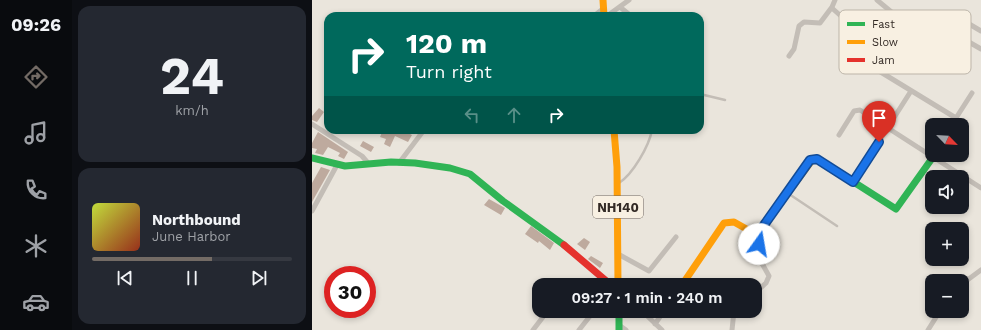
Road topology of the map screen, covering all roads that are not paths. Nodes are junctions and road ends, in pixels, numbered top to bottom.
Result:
1 (603, 0) edge
2 (629, 0) edge
3 (835, 0) edge
4 (877, 0) edge
5 (620, 7) junction
6 (832, 7) junction
7 (889, 10) edge
8 (604, 12) edge
9 (613, 12) edge
10 (627, 12) edge
11 (839, 13) edge
12 (971, 25) edge
13 (981, 31) edge
14 (971, 43) edge
15 (981, 49) edge
16 (789, 56) dead end
17 (884, 74) edge
18 (911, 91) junction
19 (972, 93) dead end
20 (704, 95) edge
21 (725, 100) dead end
22 (312, 124) edge
23 (887, 128) junction
24 (324, 132) edge
25 (328, 134) edge
26 (421, 134) edge
27 (614, 134) edge
28 (651, 134) edge
29 (839, 134) dead end
30 (925, 152) edge
31 (312, 158) edge
32 (929, 162) edge
33 (941, 162) edge
34 (368, 163) junction
35 (399, 163) junction
36 (337, 165) junction
37 (853, 182) junction
38 (618, 184) junction
39 (981, 188) edge
40 (787, 193) junction
41 (312, 195) edge
42 (318, 198) junction
43 (312, 211) edge
44 (837, 226) dead end
45 (757, 235) junction
46 (676, 237) dead end
47 (618, 254) junction
48 (981, 270) edge
49 (603, 278) edge
50 (618, 278) edge
51 (687, 278) edge
52 (969, 279) edge
53 (762, 287) edge
54 (542, 318) edge
55 (588, 318) edge
56 (649, 318) edge
57 (659, 318) edge
58 (733, 318) edge
59 (936, 318) edge
60 (655, 324) junction
61 (619, 327) edge
62 (533, 330) edge
63 (579, 330) edge
64 (626, 330) edge
65 (662, 330) edge
66 (732, 330) edge
67 (928, 330) edge

1 - 8 main road
2 - 5 street
3 - 6 street
4 - 7 street
5 - 9 street
5 - 10 street
6 - 11 street
6 - 16 street
12 - 13 street
14 - 15 street
17 - 18 street
18 - 19 street
18 - 23 street
20 - 21 lane
22 - 24 street
23 - 29 street
23 - 30 street
23 - 37 street
25 - 34 street
26 - 35 street
27 - 38 main road, NH140
28 - 38 lane
31 - 36 main road
32 - 37 main road
33 - 39 street
34 - 35 main road
34 - 36 main road
35 - 49 main road
36 - 42 street
37 - 40 main road
38 - 47 main road, NH140
40 - 44 lane
40 - 45 main road
41 - 42 street
42 - 43 street
45 - 51 main road
45 - 53 street
46 - 47 street
47 - 50 main road, NH140
48 - 52 street
54 - 62 street
55 - 63 street
56 - 60 street
57 - 60 street
58 - 66 street
59 - 67 street
60 - 65 street
61 - 64 street

